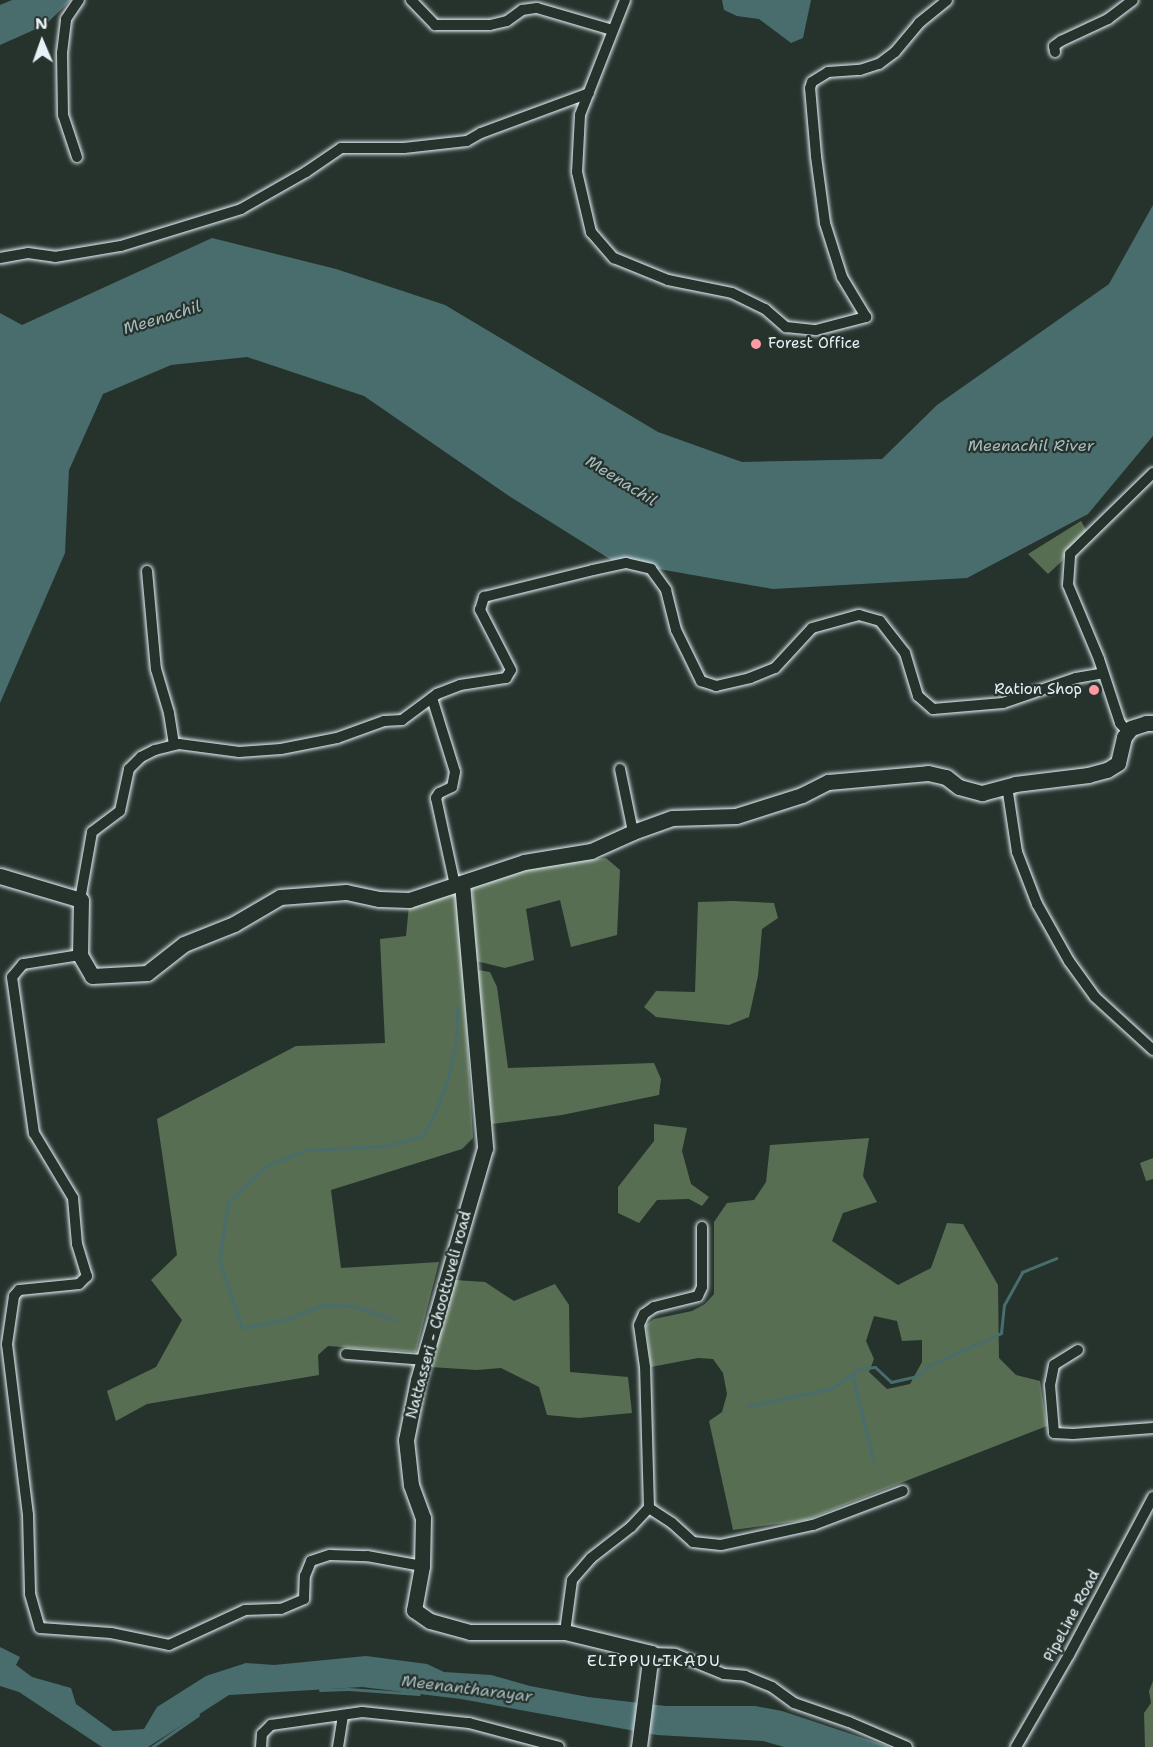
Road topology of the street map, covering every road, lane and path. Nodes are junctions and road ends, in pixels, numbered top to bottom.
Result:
1 (79, 0) edge
2 (411, 0) edge
3 (625, 0) edge
4 (947, 0) edge
5 (1133, 0) edge
6 (612, 30) junction
7 (1055, 52) dead end
8 (589, 93) junction
9 (77, 157) dead end
10 (0, 258) edge
11 (1153, 473) edge
12 (147, 572) dead end
13 (1103, 673) junction
14 (432, 698) junction
15 (1153, 723) edge
16 (1128, 732) junction
17 (174, 745) junction
18 (620, 769) dead end
19 (1007, 786) junction
20 (633, 832) junction
21 (0, 876) edge
22 (459, 884) junction
23 (80, 900) junction
24 (80, 955) junction
25 (1153, 1050) edge
26 (702, 1227) dead end
27 (1078, 1350) dead end
28 (346, 1354) dead end
29 (424, 1360) junction
30 (1153, 1428) edge
31 (903, 1491) dead end
32 (1153, 1497) edge
33 (649, 1508) junction
34 (422, 1566) junction
35 (566, 1632) junction
36 (651, 1653) junction
37 (343, 1716) junction
38 (639, 1744) edge
39 (261, 1747) edge
40 (338, 1747) edge
41 (560, 1747) edge
42 (907, 1747) edge
43 (1016, 1747) edge

1 - 9 street
2 - 6 street
3 - 6 street
4 - 8 street
5 - 7 street
6 - 8 street
8 - 10 street
11 - 13 street
12 - 17 street
13 - 14 street
13 - 16 street
14 - 17 street
14 - 22 street
15 - 16 main road
16 - 19 main road
17 - 23 street
18 - 20 street
19 - 20 main road
19 - 25 street
20 - 22 main road
21 - 23 main road
22 - 24 main road
22 - 29 main road, Nattasseri - Choottuveli road
23 - 24 main road
24 - 34 street
26 - 33 street
27 - 30 street
28 - 29 street
29 - 34 main road, Nattasseri - Choottuveli road
31 - 33 street
32 - 43 street, PipeLine Road
33 - 35 street
34 - 35 main road, Nattasseri - Choottuveli road
35 - 36 main road, Nattasseri - Choottuveli road
36 - 38 main road
36 - 42 street, Nattasseri - Choottuveli road
37 - 39 street
37 - 40 street
37 - 41 street

